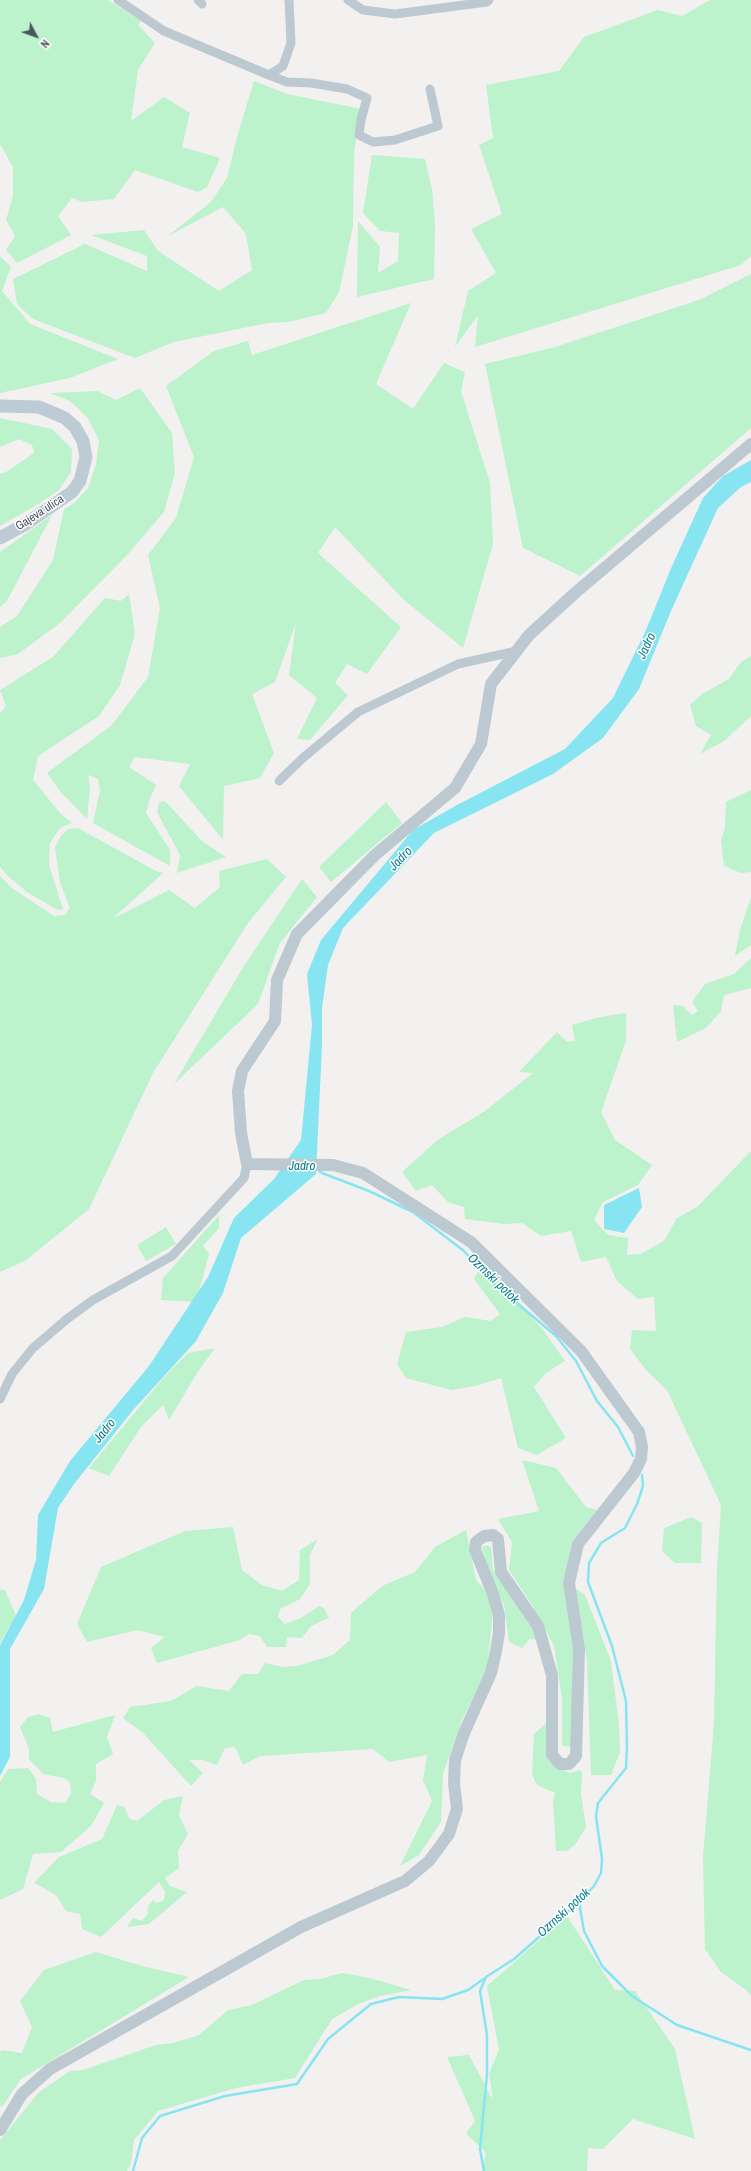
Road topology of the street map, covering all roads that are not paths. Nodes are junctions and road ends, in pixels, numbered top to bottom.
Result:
1 (118, 0) edge
2 (289, 0) edge
3 (348, 0) edge
4 (489, 0) edge
5 (269, 75) junction
6 (430, 89) dead end
7 (0, 406) edge
8 (751, 444) edge
9 (0, 538) edge
10 (517, 651) junction
11 (279, 781) dead end
12 (247, 1164) junction
13 (0, 1400) edge
14 (0, 2130) edge

1 - 5 street
2 - 5 street
3 - 4 street
5 - 6 street
7 - 9 main road, Gajeva ulica
8 - 10 street
10 - 11 street
10 - 12 street
12 - 13 street
12 - 14 street

